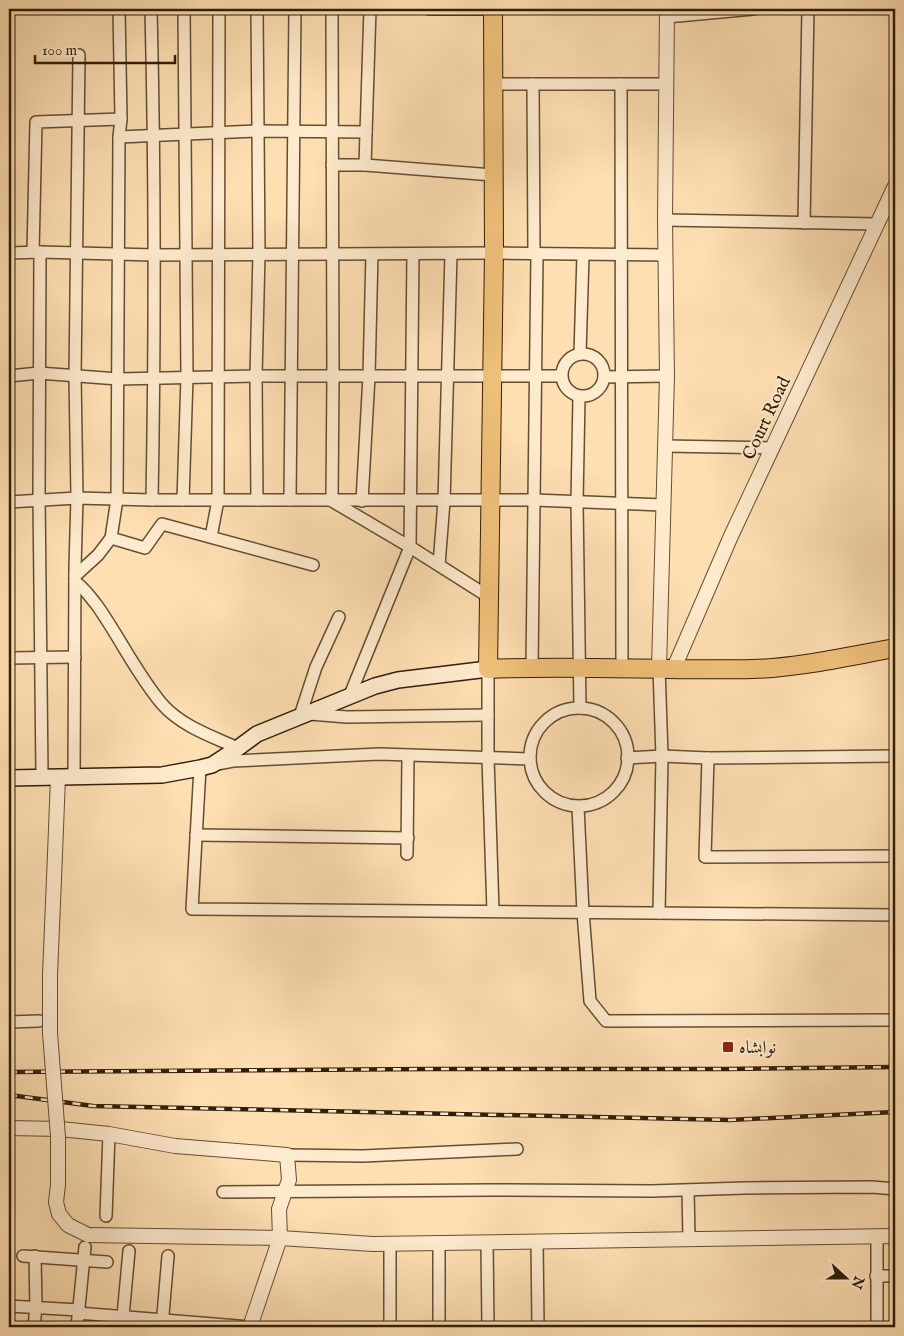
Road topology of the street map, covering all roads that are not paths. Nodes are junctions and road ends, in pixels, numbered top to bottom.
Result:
1 (119, 9) edge
2 (151, 9) edge
3 (184, 9) edge
4 (220, 9) edge
5 (258, 9) edge
6 (295, 9) edge
7 (332, 9) edge
8 (370, 9) edge
9 (429, 9) edge
10 (493, 9) edge
11 (753, 9) edge
12 (808, 9) edge
13 (667, 13) edge
14 (79, 55) dead end
15 (494, 84) junction
16 (533, 84) junction
17 (621, 84) junction
18 (666, 84) junction
19 (121, 119) junction
20 (77, 121) junction
21 (258, 132) junction
22 (293, 132) junction
23 (332, 132) junction
24 (366, 132) junction
25 (220, 134) junction
26 (185, 135) junction
27 (154, 136) junction
28 (119, 137) junction
29 (332, 165) junction
30 (365, 165) junction
31 (493, 175) junction
32 (895, 186) edge
33 (665, 220) junction
34 (804, 223) junction
35 (877, 224) junction
36 (37, 252) junction
37 (9, 253) edge
38 (78, 253) junction
39 (494, 253) junction
40 (536, 253) junction
41 (119, 254) junction
42 (259, 254) junction
43 (293, 254) junction
44 (333, 254) junction
45 (372, 254) junction
46 (413, 254) junction
47 (451, 254) junction
48 (154, 255) junction
49 (187, 255) junction
50 (219, 255) junction
51 (583, 255) junction
52 (621, 255) junction
53 (666, 255) junction
54 (580, 354) junction
55 (39, 373) junction
56 (535, 375) junction
57 (9, 376) edge
58 (75, 376) junction
59 (218, 376) junction
60 (256, 376) junction
61 (291, 376) junction
62 (333, 376) junction
63 (369, 376) junction
64 (411, 376) junction
65 (449, 376) junction
66 (491, 376) junction
67 (561, 376) junction
68 (667, 376) junction
69 (154, 377) junction
70 (187, 377) junction
71 (604, 377) junction
72 (623, 378) junction
73 (118, 379) junction
74 (579, 397) junction
75 (665, 446) junction
76 (772, 448) junction
77 (77, 498) junction
78 (117, 499) junction
79 (39, 500) junction
80 (152, 500) junction
81 (183, 500) junction
82 (218, 500) junction
83 (257, 500) junction
84 (290, 500) junction
85 (490, 500) junction
86 (534, 500) junction
87 (332, 501) junction
88 (362, 501) junction
89 (411, 501) junction
90 (444, 501) junction
91 (9, 502) edge
92 (578, 502) junction
93 (622, 504) junction
94 (663, 505) junction
95 (212, 537) junction
96 (111, 538) junction
97 (410, 547) junction
98 (313, 565) dead end
99 (438, 565) junction
100 (75, 579) junction
101 (489, 597) junction
102 (339, 617) dead end
103 (895, 648) edge
104 (41, 656) junction
105 (75, 657) junction
106 (9, 658) edge
107 (532, 667) junction
108 (579, 667) junction
109 (666, 668) junction
110 (488, 669) junction
111 (622, 669) junction
112 (350, 695) junction
113 (580, 708) junction
114 (303, 714) junction
115 (488, 715) junction
116 (238, 748) junction
117 (408, 755) junction
118 (662, 756) junction
119 (895, 756) edge
120 (488, 758) junction
121 (627, 758) junction
122 (708, 758) junction
123 (530, 759) junction
124 (206, 766) junction
125 (42, 776) junction
126 (74, 776) junction
127 (58, 777) junction
128 (9, 778) edge
129 (578, 806) junction
130 (196, 834) junction
131 (408, 838) junction
132 (407, 854) dead end
133 (895, 856) edge
134 (493, 911) junction
135 (583, 912) junction
136 (659, 913) junction
137 (895, 915) edge
138 (895, 1020) edge
139 (39, 1021) dead end
140 (9, 1022) edge
141 (9, 1128) edge
142 (109, 1134) junction
143 (517, 1149) dead end
144 (288, 1155) junction
145 (895, 1189) edge
146 (688, 1190) junction
147 (223, 1192) dead end
148 (285, 1192) junction
149 (106, 1216) dead end
150 (895, 1236) edge
151 (877, 1237) junction
152 (280, 1238) junction
153 (689, 1239) junction
154 (87, 1241) junction
155 (537, 1241) junction
156 (487, 1242) junction
157 (390, 1243) junction
158 (439, 1243) junction
159 (129, 1251) dead end
160 (22, 1256) dead end
161 (35, 1256) junction
162 (168, 1256) dead end
163 (84, 1260) junction
164 (107, 1262) dead end
165 (876, 1276) junction
166 (895, 1276) edge
167 (9, 1306) edge
168 (36, 1307) junction
169 (78, 1312) junction
170 (122, 1322) edge
171 (163, 1324) edge
172 (34, 1327) edge
173 (77, 1327) edge
174 (250, 1327) edge
175 (390, 1327) edge
176 (439, 1327) edge
177 (488, 1327) edge
178 (538, 1327) edge
179 (877, 1327) edge

1 - 19 street
2 - 27 street
3 - 26 street
4 - 25 street
5 - 21 street
6 - 22 street
7 - 23 street
8 - 24 street
9 - 10 street
10 - 15 main road
11 - 13 street
12 - 34 street
13 - 18 street
14 - 20 street
15 - 16 street
15 - 31 main road
16 - 17 street
16 - 40 street
17 - 18 street
17 - 52 street
18 - 33 street
19 - 20 street
19 - 28 street
20 - 36 street
20 - 38 street
21 - 22 street
21 - 25 street
21 - 42 street
22 - 23 street
22 - 43 street
23 - 24 street
23 - 29 street
24 - 30 street
25 - 26 street
25 - 50 street
26 - 27 street
26 - 49 street
27 - 28 street
27 - 48 street
28 - 41 street
29 - 30 street
29 - 44 street
30 - 31 street
31 - 39 main road
32 - 35 street, Court Road
33 - 34 street
33 - 53 street
34 - 35 street
35 - 76 street, Court Road
36 - 37 street
36 - 38 street
36 - 55 street
38 - 41 street
38 - 58 street
39 - 40 street
39 - 47 street
39 - 66 main road
40 - 51 street
40 - 56 street
41 - 48 street
41 - 73 street
42 - 43 street
42 - 50 street
42 - 60 street
43 - 44 street
43 - 61 street
44 - 45 street
44 - 62 street
45 - 46 street
45 - 63 street
46 - 47 street
46 - 64 street
47 - 65 street
48 - 49 street
48 - 69 street
49 - 50 street
49 - 70 street
50 - 59 street
51 - 52 street
51 - 54 street
52 - 53 street
52 - 72 street
53 - 68 street
54 - 67 street
54 - 71 street
55 - 57 street
55 - 58 street
55 - 79 street
56 - 66 street
56 - 67 street
56 - 86 street
58 - 73 street
58 - 77 street
59 - 60 street
59 - 70 street
59 - 82 street
60 - 61 street
60 - 83 street
61 - 62 street
61 - 84 street
62 - 63 street
62 - 87 street
63 - 64 street
63 - 88 street
64 - 65 street
64 - 89 street
65 - 66 street
65 - 90 street
66 - 85 main road
67 - 74 street
68 - 72 street
68 - 75 street
69 - 70 street
69 - 73 street
69 - 80 street
70 - 81 street
71 - 72 street
71 - 74 street
72 - 93 street
73 - 78 street
74 - 92 street
75 - 76 street
75 - 94 street
76 - 109 street, Court Road
77 - 78 street
77 - 79 street
77 - 100 street
78 - 80 street
78 - 96 street
79 - 91 street
79 - 104 street
80 - 81 street
81 - 82 street
82 - 83 street
82 - 95 street
83 - 84 street
84 - 87 street
85 - 86 street
85 - 90 street
85 - 101 main road
86 - 92 street
86 - 107 street
87 - 88 street
87 - 97 street
88 - 89 street
89 - 90 street
89 - 97 street
90 - 99 street
92 - 93 street
92 - 108 street
93 - 94 street
93 - 111 street
94 - 109 street
95 - 96 street
95 - 98 street
96 - 100 street
97 - 99 street
97 - 112 street
99 - 101 street
100 - 105 street
100 - 116 street
101 - 110 main road
102 - 114 street
103 - 109 main road
104 - 105 street
104 - 106 street
104 - 125 street
105 - 126 street
107 - 108 main road
107 - 110 main road
108 - 111 main road
108 - 113 street
109 - 111 main road
109 - 118 street
110 - 112 main road
110 - 115 street
112 - 114 main road
113 - 121 street
113 - 123 street
114 - 115 street
114 - 116 main road
115 - 120 street
116 - 124 main road
117 - 120 street
117 - 124 street
117 - 131 street
118 - 121 street
118 - 122 street
118 - 136 street
119 - 122 street
120 - 123 street
120 - 134 street
121 - 129 street
122 - 133 street
123 - 129 street
124 - 126 main road
124 - 130 street
125 - 127 main road
125 - 128 main road
126 - 127 main road
127 - 154 street, bridge
129 - 135 street
130 - 131 street
130 - 134 street
131 - 132 street
134 - 135 street
135 - 136 street
135 - 138 street
136 - 137 street
139 - 140 street
141 - 142 street
142 - 144 street
142 - 149 street
143 - 144 street
144 - 148 street
145 - 146 street
146 - 148 street
146 - 153 street
147 - 148 street
148 - 152 street
150 - 151 street
151 - 153 street
151 - 165 street
152 - 154 street
152 - 157 street
152 - 174 street
153 - 155 street
154 - 163 street
155 - 156 street
155 - 178 street
156 - 158 street
156 - 177 street
157 - 158 street
157 - 175 street
158 - 176 street
159 - 170 street
160 - 161 street
161 - 163 street
161 - 168 street
162 - 171 street
163 - 164 street
163 - 169 street
165 - 166 street
165 - 179 street
167 - 168 street
168 - 169 street
168 - 172 street
169 - 170 street
169 - 173 street
170 - 171 street
171 - 174 street

